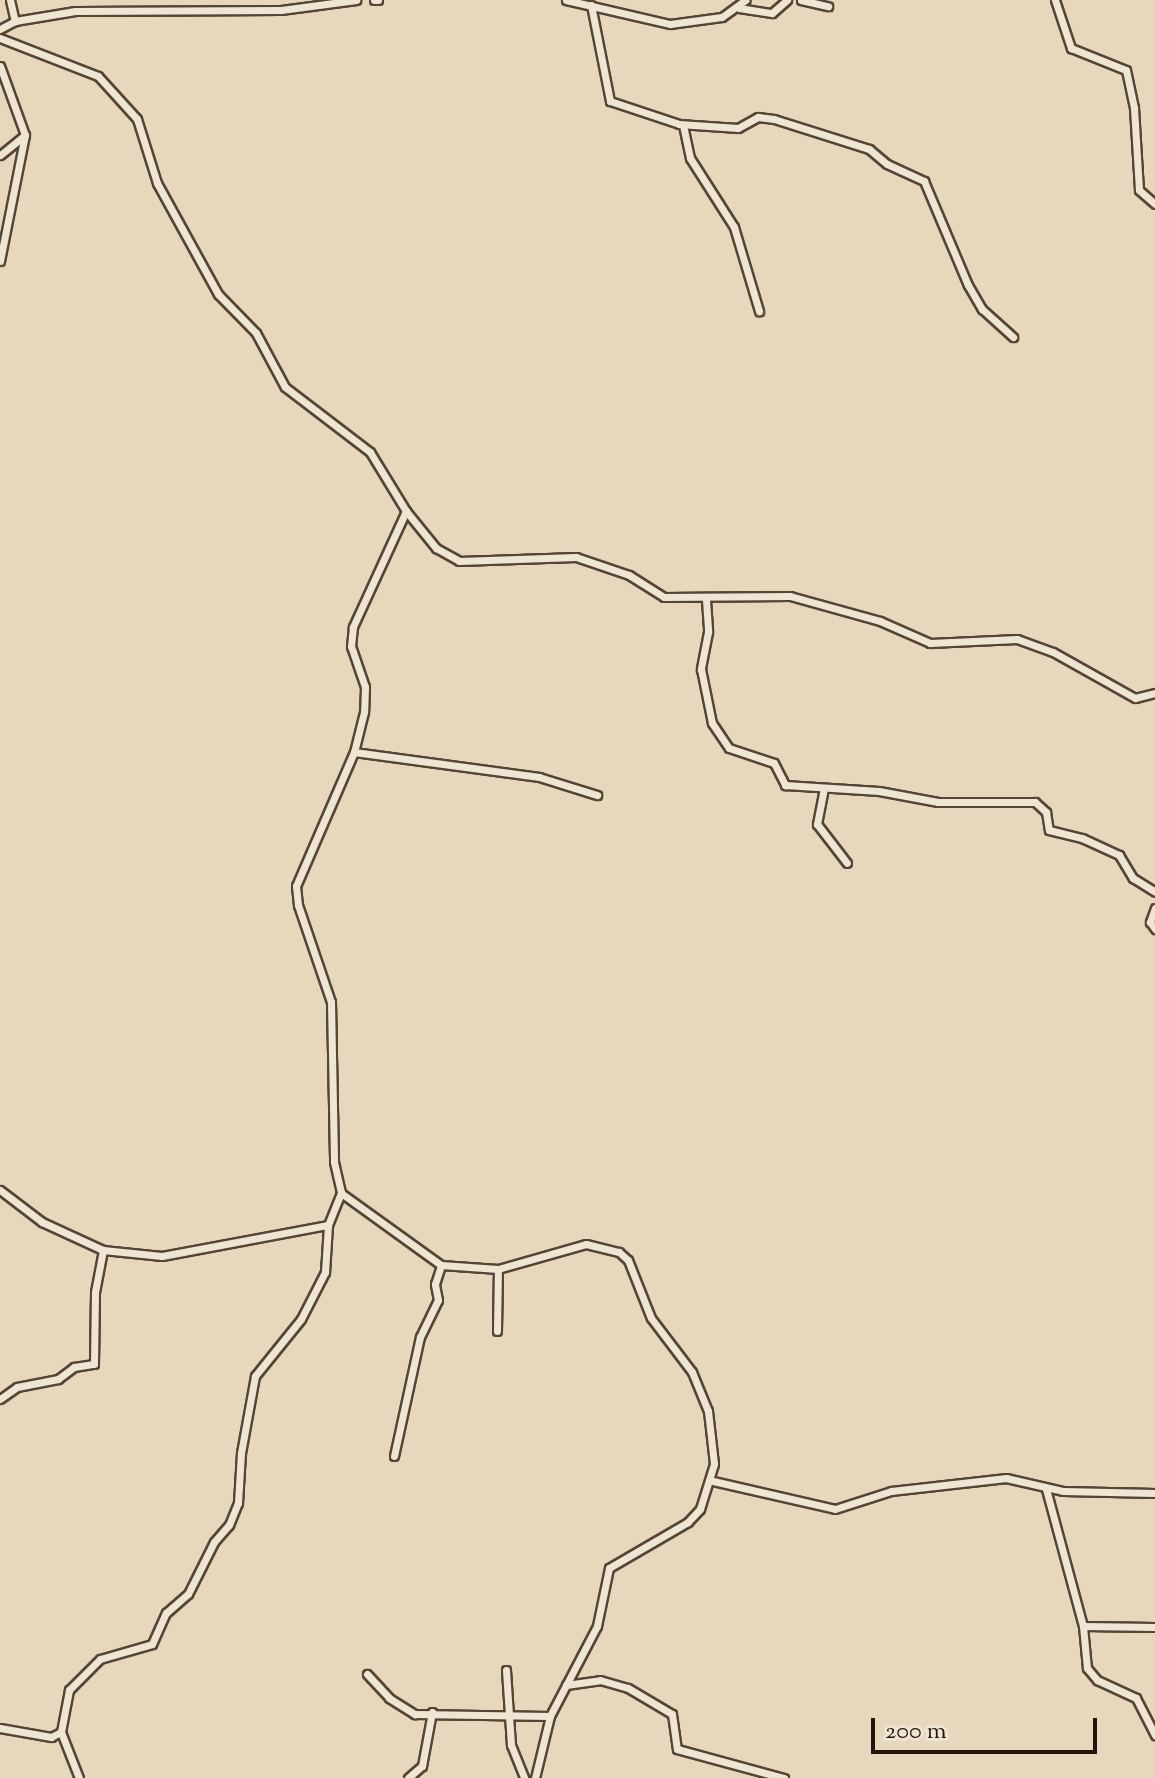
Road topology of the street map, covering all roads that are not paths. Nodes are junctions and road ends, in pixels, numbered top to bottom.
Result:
1 (10, 0) edge
2 (356, 0) edge
3 (568, 0) edge
4 (745, 0) edge
5 (787, 0) edge
6 (801, 0) edge
7 (1055, 0) edge
8 (338, 1) edge
9 (159, 4) edge
10 (591, 5) junction
11 (828, 6) dead end
12 (739, 8) junction
13 (15, 21) junction
14 (0, 29) edge
15 (4, 40) edge
16 (0, 50) edge
17 (0, 66) edge
18 (683, 125) junction
19 (25, 135) junction
20 (0, 155) edge
21 (1155, 204) edge
22 (0, 261) edge
23 (759, 311) dead end
24 (1013, 337) dead end
25 (406, 511) junction
26 (706, 600) junction
27 (1155, 693) edge
28 (354, 752) junction
29 (824, 788) junction
30 (597, 795) dead end
31 (847, 863) dead end
32 (1155, 892) edge
33 (1155, 908) edge
34 (1155, 929) edge
35 (0, 1190) edge
36 (341, 1193) junction
37 (328, 1225) junction
38 (103, 1250) junction
39 (441, 1265) junction
40 (498, 1269) junction
41 (497, 1331) dead end
42 (0, 1399) edge
43 (394, 1456) dead end
44 (713, 1481) junction
45 (1046, 1489) junction
46 (1155, 1493) edge
47 (1083, 1626) junction
48 (1155, 1627) edge
49 (506, 1670) dead end
50 (367, 1674) dead end
51 (566, 1685) junction
52 (432, 1712) junction
53 (550, 1716) junction
54 (507, 1718) junction
55 (0, 1728) edge
56 (61, 1732) junction
57 (1155, 1735) edge
58 (79, 1778) edge
59 (408, 1778) edge
60 (524, 1778) edge
61 (535, 1778) edge
62 (784, 1778) edge

1 - 13 street
2 - 8 street
3 - 10 street
4 - 12 street
5 - 12 street
6 - 11 street
7 - 21 street
8 - 9 street
9 - 13 street
10 - 12 street
10 - 18 street
13 - 14 street
15 - 16 street
15 - 25 street
17 - 19 street
18 - 23 street
18 - 24 street
19 - 20 street
19 - 22 street
25 - 26 street
25 - 28 street
26 - 27 street
26 - 29 street
28 - 30 street
28 - 36 street
29 - 31 street
29 - 32 street
33 - 34 street
35 - 38 street
36 - 37 street
36 - 39 street
37 - 38 street
37 - 56 street
38 - 42 street
39 - 40 street
39 - 43 street
40 - 41 street
40 - 44 street
44 - 45 street
44 - 51 street
45 - 46 street
45 - 47 street
47 - 48 street
47 - 57 street
49 - 54 street
50 - 52 street
51 - 53 street
51 - 62 street
52 - 54 street
52 - 59 street
53 - 54 street
53 - 61 street
54 - 60 street
55 - 56 street
56 - 58 street

